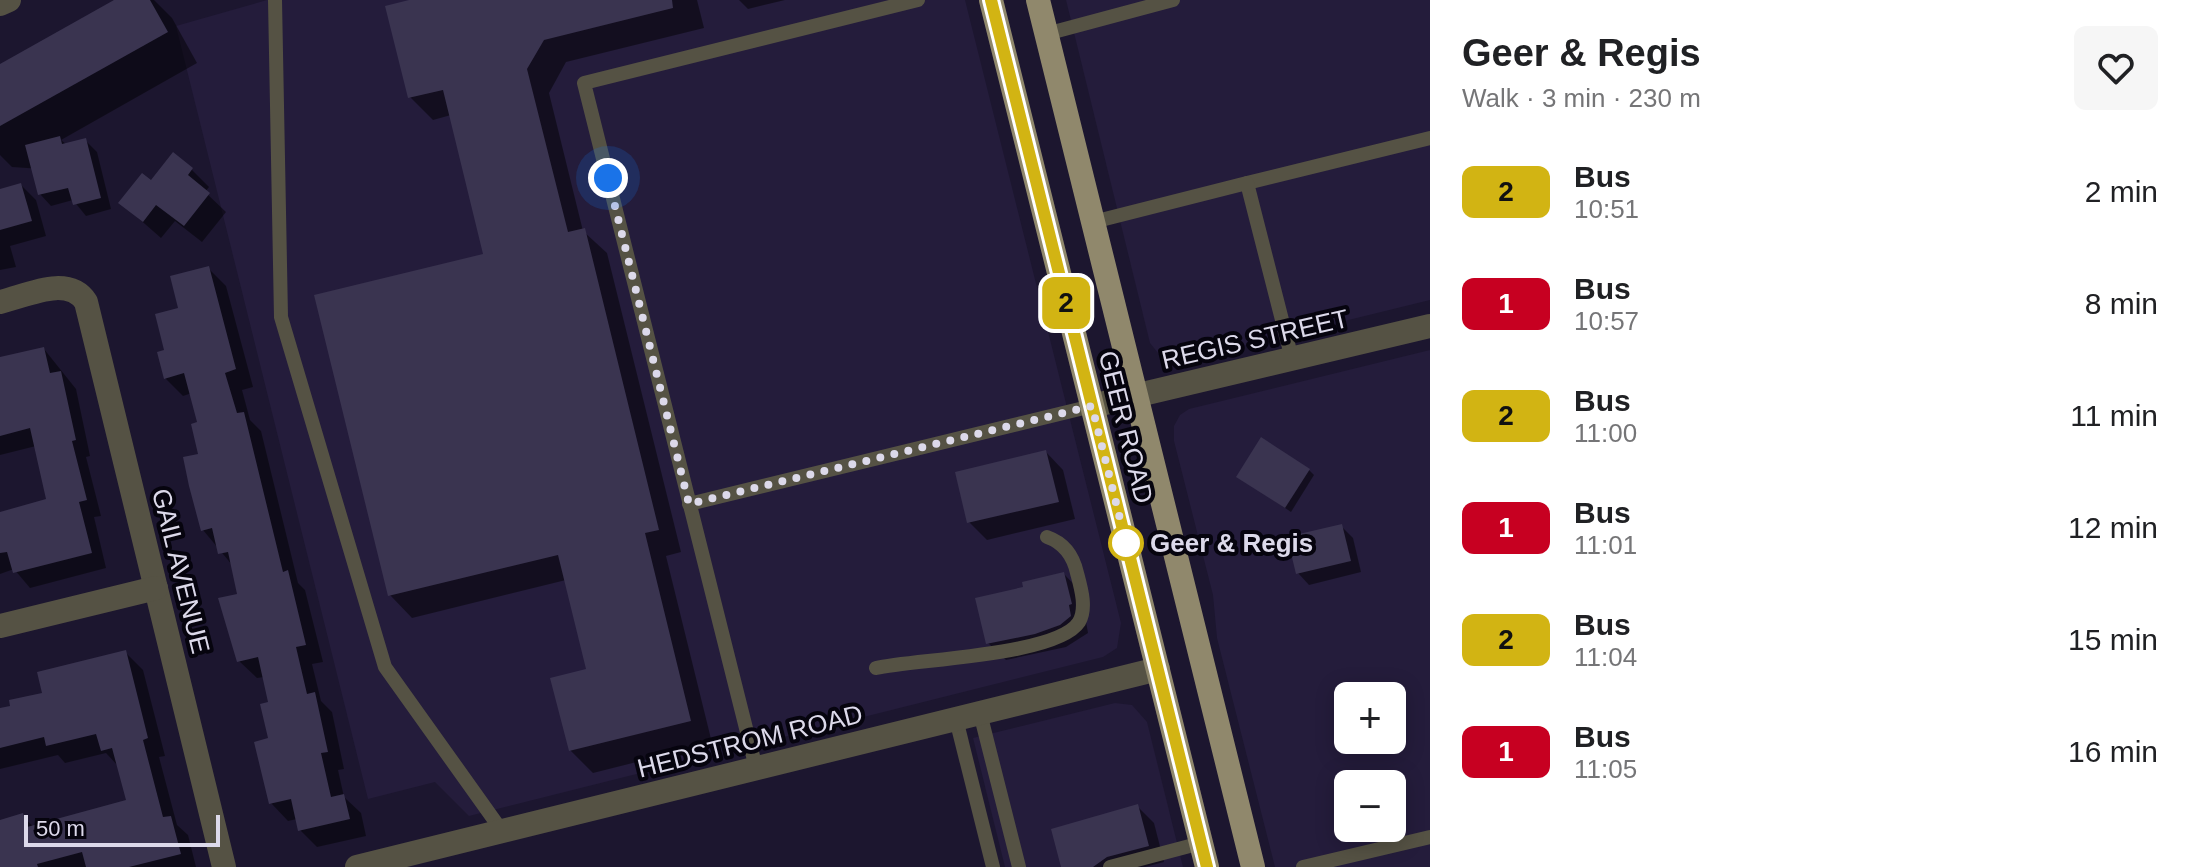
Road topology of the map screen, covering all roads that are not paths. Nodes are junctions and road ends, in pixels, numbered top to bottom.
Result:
1 (9, 0) edge
2 (275, 0) edge
3 (918, 0) edge
4 (991, 0) edge
5 (1038, 0) edge
6 (1173, 0) edge
7 (0, 4) edge
8 (1046, 34) junction
9 (1430, 138) edge
10 (1247, 183) junction
11 (1093, 222) junction
12 (0, 302) edge
13 (1430, 326) edge
14 (1292, 359) junction
15 (1136, 396) junction
16 (1092, 406) junction
17 (689, 504) junction
18 (1047, 537) dead end
19 (156, 588) junction
20 (0, 626) edge
21 (876, 668) dead end
22 (1158, 669) junction
23 (980, 713) junction
24 (956, 719) junction
25 (756, 768) junction
26 (502, 831) junction
27 (1430, 837) edge
28 (1204, 855) edge
29 (224, 867) edge
30 (357, 867) edge
31 (993, 867) edge
32 (1019, 867) edge
33 (1110, 867) edge
34 (1253, 867) edge
35 (1303, 867) edge

1 - 7 street
2 - 26 lane
3 - 17 lane
4 - 16 main road, GEER ROAD
5 - 8 main road, GEER ROAD
6 - 8 lane
8 - 11 main road, GEER ROAD
9 - 10 lane
10 - 11 lane
10 - 14 lane
11 - 15 main road, GEER ROAD
12 - 19 street, GAIL AVENUE
13 - 14 street, REGIS STREET
14 - 15 street, REGIS STREET
15 - 16 street, REGIS STREET
15 - 34 main road, GEER ROAD
16 - 17 lane
16 - 22 main road, GEER ROAD
17 - 25 lane
18 - 21 lane
19 - 20 street
19 - 29 street, GAIL AVENUE
22 - 23 street, HEDSTROM ROAD
22 - 28 main road, GEER ROAD
23 - 24 street, HEDSTROM ROAD
23 - 32 lane
24 - 25 street, HEDSTROM ROAD
24 - 31 lane
25 - 26 street, HEDSTROM ROAD
26 - 30 street, HEDSTROM ROAD
27 - 35 lane
28 - 33 lane

